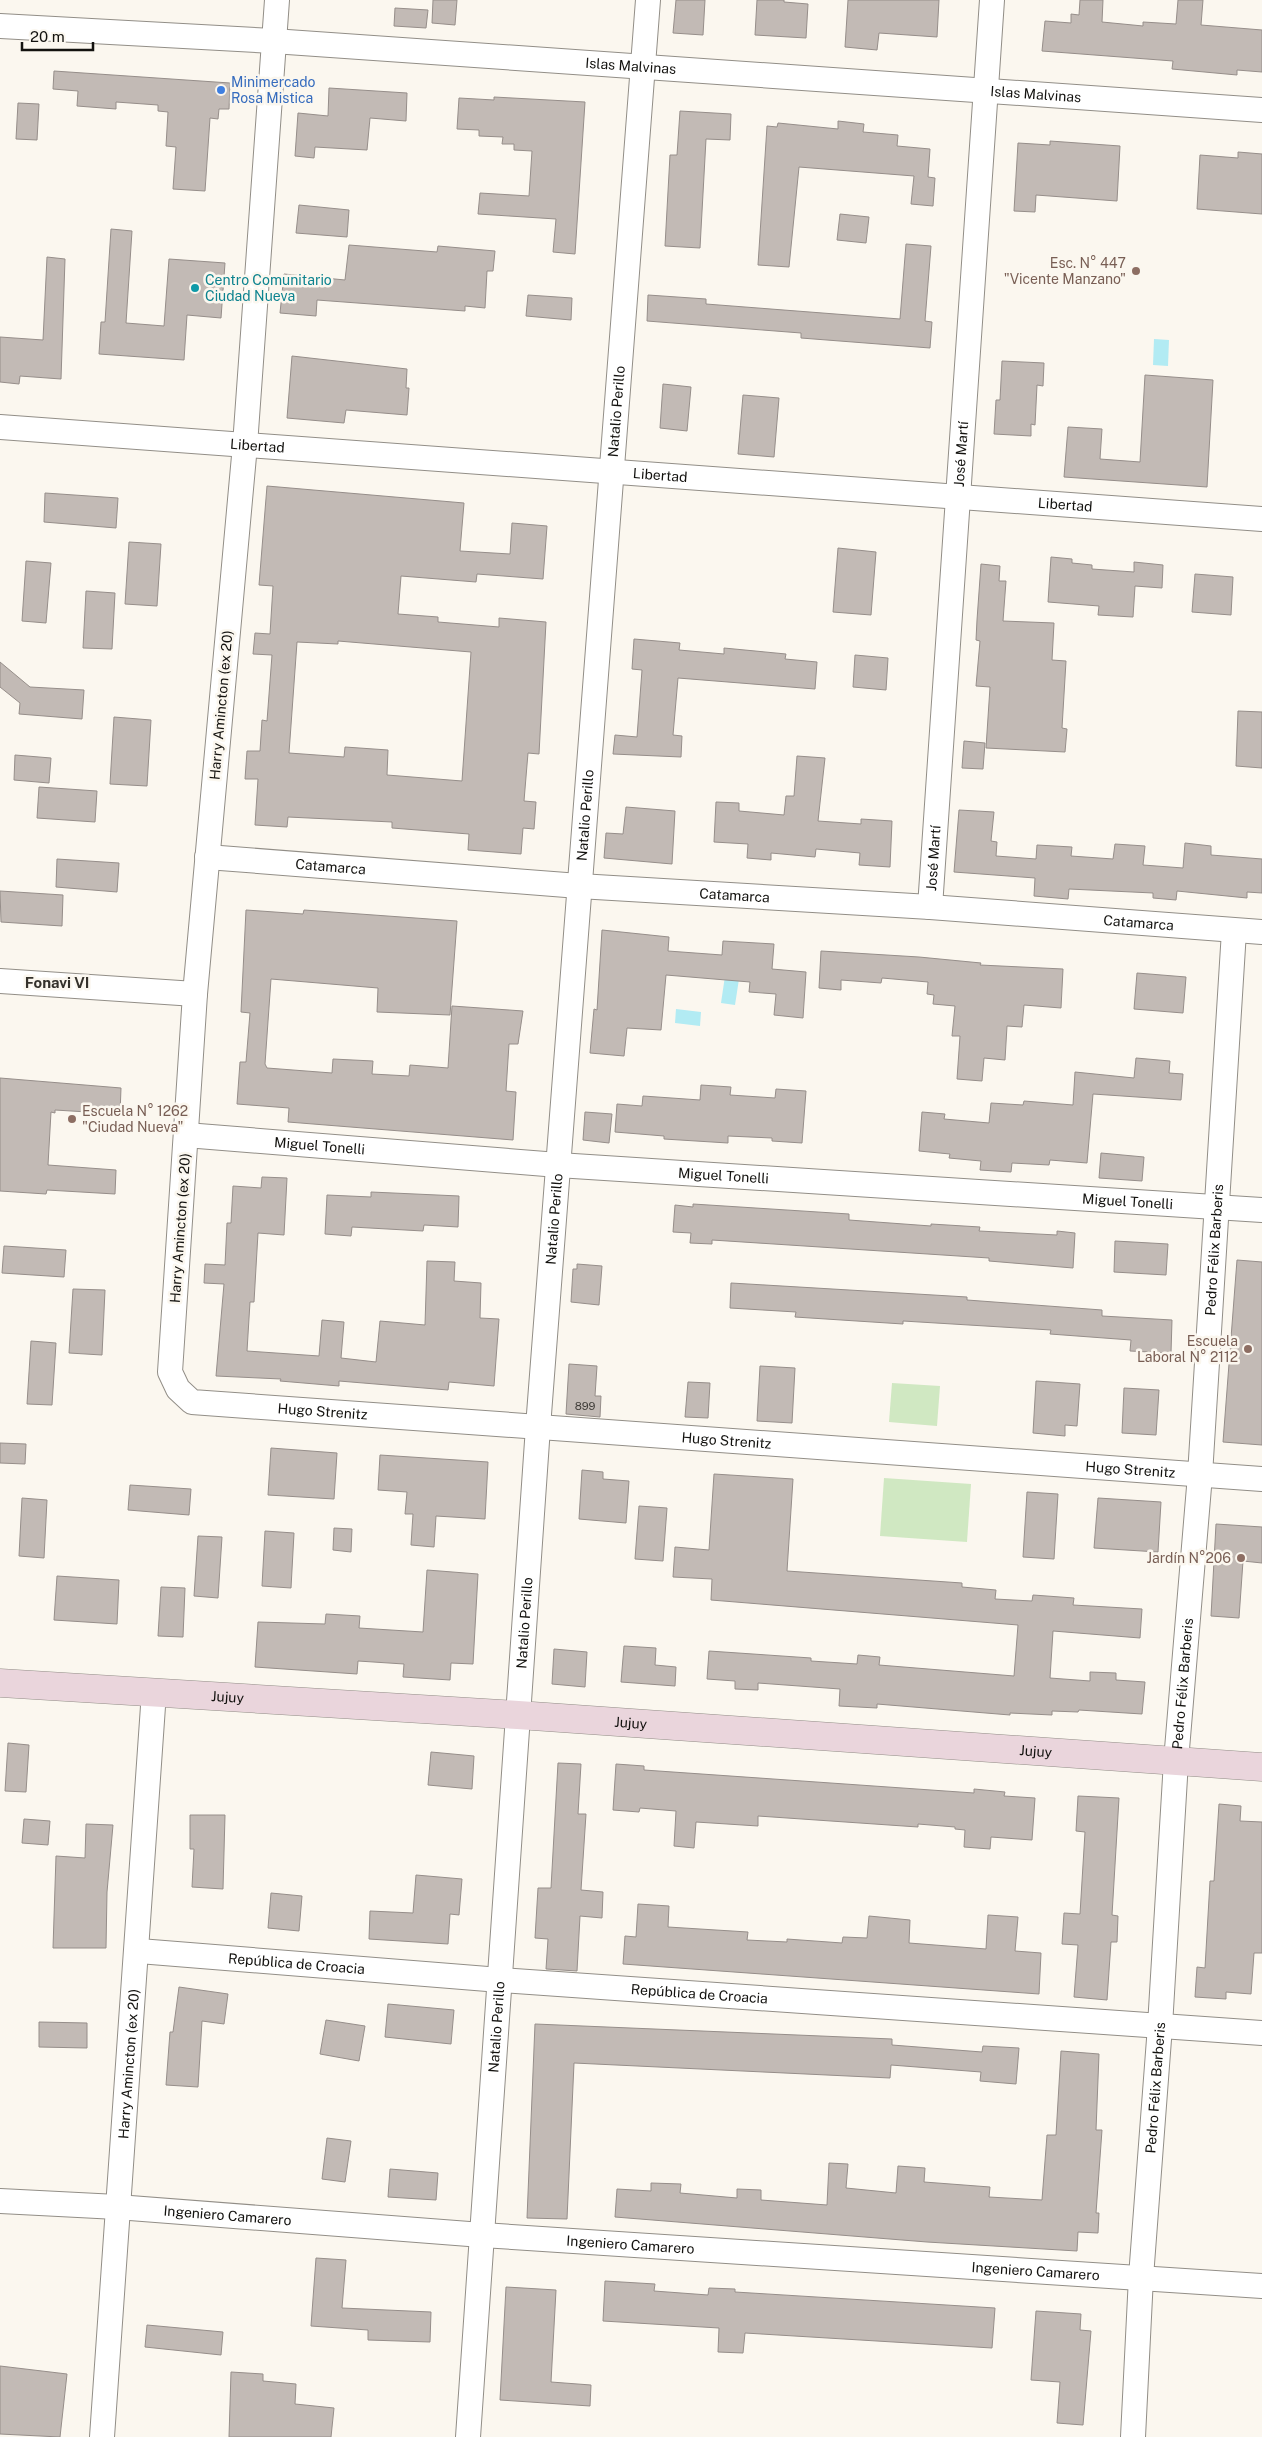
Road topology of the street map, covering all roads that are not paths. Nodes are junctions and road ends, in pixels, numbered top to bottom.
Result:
1 (276, 0) edge
2 (648, 0) edge
3 (992, 0) edge
4 (0, 26) edge
5 (273, 41) junction
6 (644, 66) junction
7 (985, 91) junction
8 (1262, 110) edge
9 (0, 427) edge
10 (245, 445) junction
11 (612, 471) junction
12 (957, 498) junction
13 (1262, 519) edge
14 (207, 857) junction
15 (579, 886) junction
16 (930, 908) junction
17 (1234, 930) junction
18 (1262, 932) edge
19 (0, 981) edge
20 (195, 994) junction
21 (186, 1135) junction
22 (558, 1165) junction
23 (1217, 1207) junction
24 (1262, 1210) edge
25 (192, 1402) joint
26 (538, 1427) junction
27 (1200, 1475) junction
28 (1262, 1478) edge
29 (0, 1683) edge
30 (154, 1692) junction
31 (518, 1715) junction
32 (1176, 1761) junction
33 (1262, 1767) edge
34 (139, 1951) junction
35 (500, 1980) junction
36 (1160, 2026) junction
37 (1262, 2032) edge
38 (0, 2201) edge
39 (117, 2207) junction
40 (482, 2235) junction
41 (1141, 2277) junction
42 (1262, 2286) edge
43 (102, 2437) edge
44 (468, 2437) edge
45 (1133, 2437) edge

1 - 5 street, Harry Amincton (ex 20)
2 - 6 street, Natalio Perillo
3 - 7 street, José Martí
4 - 5 street, Islas Malvinas
5 - 6 street, Islas Malvinas
5 - 10 street, Harry Amincton (ex 20)
6 - 7 street, Islas Malvinas
6 - 11 street, Natalio Perillo
7 - 8 street, Islas Malvinas
7 - 12 street, José Martí
9 - 10 street, Libertad
10 - 11 street, Libertad
10 - 14 street, Harry Amincton (ex 20)
11 - 12 street, Libertad
11 - 15 street, Natalio Perillo
12 - 13 street, Libertad
12 - 16 street, José Martí
14 - 15 street, Catamarca
14 - 20 street, Harry Amincton (ex 20)
15 - 16 street, Catamarca
15 - 22 street, Natalio Perillo
16 - 17 street, Catamarca
17 - 18 street, Catamarca
17 - 23 street, Pedro Félix Barberis
19 - 20 street
20 - 21 street, Harry Amincton (ex 20)
21 - 22 street, Miguel Tonelli
21 - 25 street, Harry Amincton (ex 20)
22 - 23 street, Miguel Tonelli
22 - 26 street, Natalio Perillo
23 - 24 street, Miguel Tonelli
23 - 27 street, Pedro Félix Barberis
25 - 26 street, Hugo Strenitz
26 - 27 street, Hugo Strenitz
26 - 31 street, Natalio Perillo
27 - 28 street, Hugo Strenitz
27 - 32 street, Pedro Félix Barberis
29 - 30 main road, Jujuy
30 - 31 main road, Jujuy
30 - 34 street, Harry Amincton (ex 20)
31 - 32 main road, Jujuy
31 - 35 street, Natalio Perillo
32 - 33 main road, Jujuy
32 - 36 street, Pedro Félix Barberis
34 - 35 street, República de Croacia
34 - 39 street, Harry Amincton (ex 20)
35 - 36 street, República de Croacia
35 - 40 street, Natalio Perillo
36 - 37 street, República de Croacia
36 - 41 street, Pedro Félix Barberis
38 - 39 street, Ingeniero Camarero
39 - 40 street, Ingeniero Camarero
39 - 43 street, Harry Amincton (ex 20)
40 - 41 street, Ingeniero Camarero
40 - 44 street, Natalio Perillo
41 - 42 street, Ingeniero Camarero
41 - 45 street, Pedro Félix Barberis

